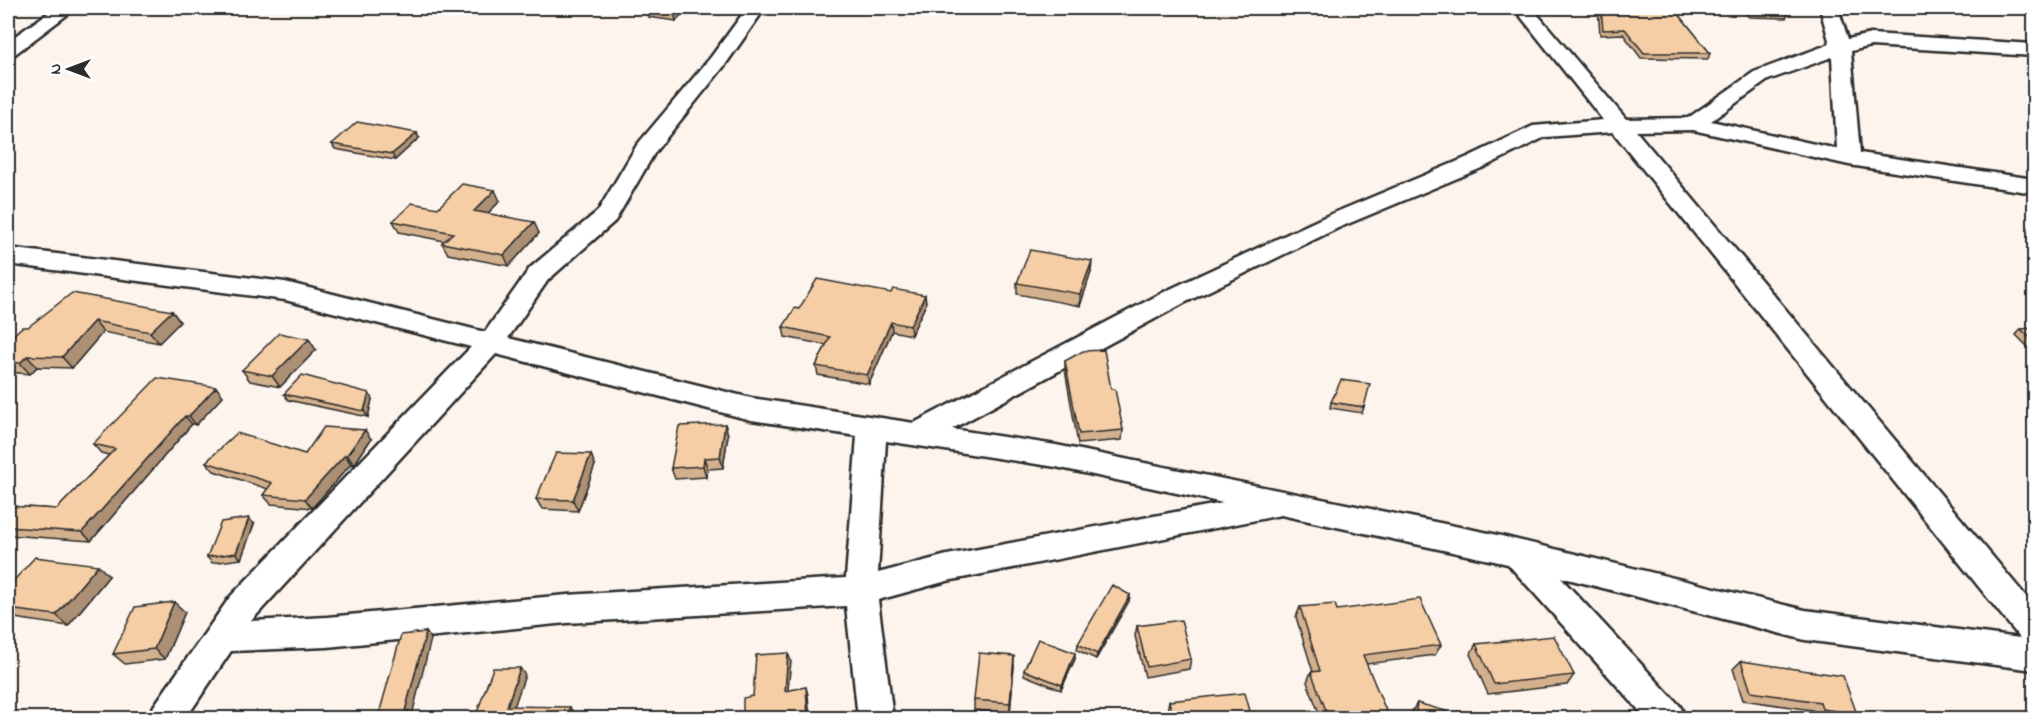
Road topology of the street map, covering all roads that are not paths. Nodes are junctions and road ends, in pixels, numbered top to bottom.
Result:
1 (67, 8) edge
2 (756, 8) edge
3 (1523, 8) edge
4 (1829, 8) edge
5 (1841, 46) junction
6 (8, 50) edge
7 (2034, 50) edge
8 (1693, 124) junction
9 (1620, 125) junction
10 (1849, 158) junction
11 (2034, 186) edge
12 (8, 256) edge
13 (492, 342) junction
14 (872, 428) junction
15 (916, 435) junction
16 (1285, 504) junction
17 (1519, 554) junction
18 (861, 591) junction
19 (2034, 630) edge
20 (222, 637) junction
21 (2034, 655) edge
22 (166, 718) edge
23 (876, 718) edge
24 (1668, 718) edge

1 - 6 street
2 - 13 street
3 - 9 street
4 - 5 street
5 - 7 street
5 - 8 street
5 - 10 street
8 - 9 street
8 - 10 street
9 - 15 street
9 - 19 street
10 - 11 street
12 - 13 street
13 - 14 street
13 - 20 street
14 - 15 street
14 - 18 street
15 - 16 street
16 - 17 street
16 - 18 street
17 - 21 street
17 - 24 street
18 - 20 street
18 - 23 street
20 - 22 street

